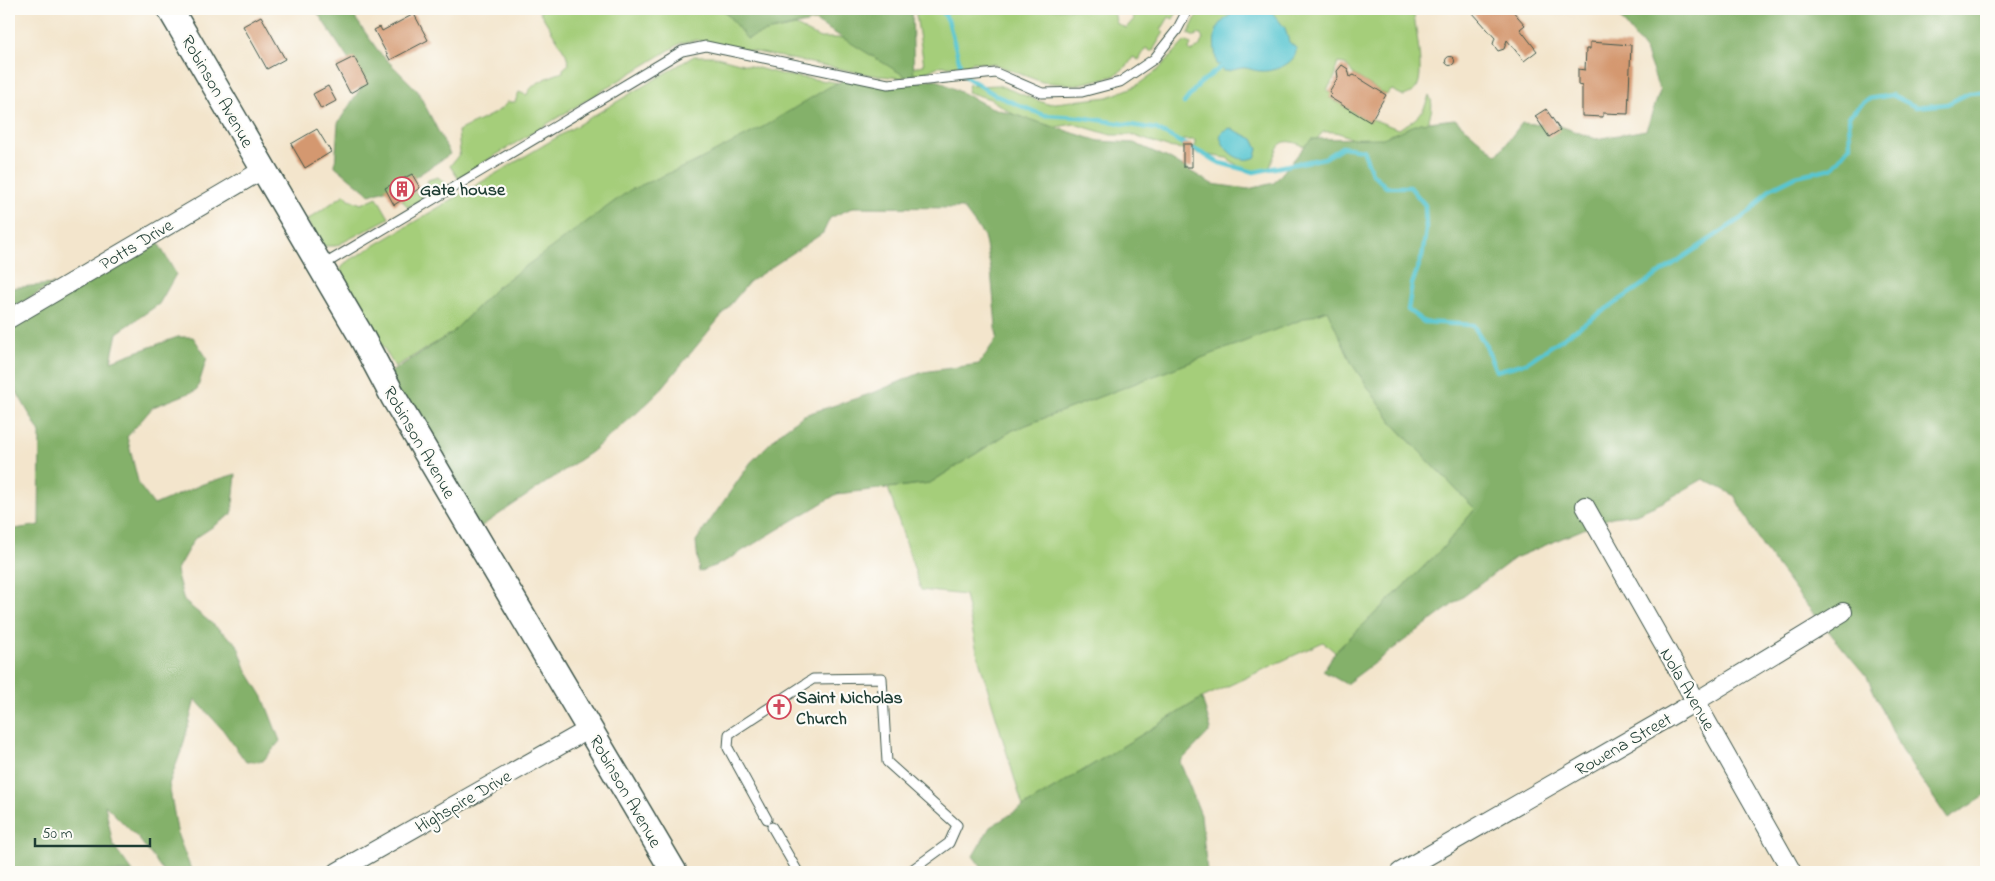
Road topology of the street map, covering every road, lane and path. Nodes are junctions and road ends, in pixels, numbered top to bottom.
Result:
1 (170, 9) edge
2 (1188, 9) edge
3 (264, 169) junction
4 (320, 266) junction
5 (9, 319) edge
6 (1584, 506) dead end
7 (1843, 612) dead end
8 (1695, 702) junction
9 (589, 729) junction
10 (337, 872) edge
11 (674, 872) edge
12 (798, 872) edge
13 (908, 872) edge
14 (1400, 872) edge
15 (1792, 872) edge

1 - 3 main road, Robinson Avenue
2 - 4 lane
3 - 4 main road, Robinson Avenue
3 - 5 street, Potts Drive
4 - 9 main road, Robinson Avenue
6 - 8 street, Nola Avenue
7 - 8 street, Rowena Street
8 - 14 street, Rowena Street
8 - 15 street, Nola Avenue
9 - 10 street, Highspire Drive
9 - 11 main road, Robinson Avenue
12 - 13 lane

